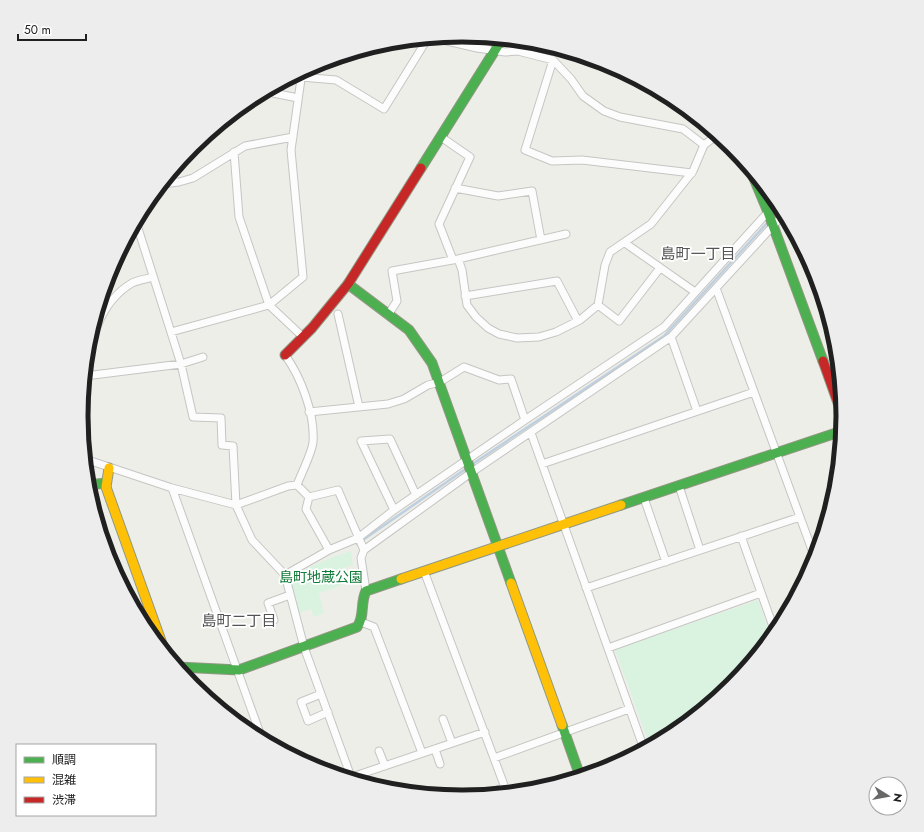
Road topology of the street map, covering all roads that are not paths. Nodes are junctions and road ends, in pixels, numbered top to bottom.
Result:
1 (453, 42) edge
2 (424, 44) edge
3 (499, 44) edge
4 (495, 50) junction
5 (553, 60) junction
6 (308, 75) edge
7 (300, 79) edge
8 (273, 93) dead end
9 (298, 98) junction
10 (293, 137) junction
11 (441, 137) junction
12 (712, 138) edge
13 (704, 145) junction
14 (234, 152) junction
15 (692, 173) junction
16 (169, 183) edge
17 (757, 186) edge
18 (455, 188) junction
19 (772, 207) edge
20 (768, 212) junction
21 (780, 218) edge
22 (772, 226) junction
23 (138, 229) edge
24 (566, 234) dead end
25 (541, 240) junction
26 (625, 243) junction
27 (456, 259) junction
28 (660, 268) junction
29 (153, 277) junction
30 (348, 284) junction
31 (716, 288) junction
32 (695, 292) junction
33 (465, 296) junction
34 (269, 304) junction
35 (598, 305) junction
36 (338, 314) dead end
37 (388, 314) junction
38 (101, 318) edge
39 (578, 321) junction
40 (171, 332) junction
41 (303, 337) junction
42 (671, 337) junction
43 (285, 355) joint
44 (203, 357) dead end
45 (181, 364) junction
46 (90, 374) edge
47 (440, 382) junction
48 (754, 392) junction
49 (835, 396) edge
50 (358, 407) junction
51 (697, 411) junction
52 (309, 412) junction
53 (525, 420) junction
54 (531, 433) junction
55 (835, 433) edge
56 (776, 453) junction
57 (467, 460) junction
58 (91, 461) edge
59 (542, 464) junction
60 (109, 468) junction
61 (472, 472) junction
62 (106, 483) junction
63 (94, 484) edge
64 (297, 485) junction
65 (678, 486) junction
66 (172, 488) junction
67 (416, 495) junction
68 (309, 497) junction
69 (644, 498) junction
70 (236, 505) junction
71 (394, 510) junction
72 (800, 517) junction
73 (564, 525) junction
74 (741, 536) junction
75 (358, 538) junction
76 (497, 547) junction
77 (812, 549) edge
78 (329, 550) junction
79 (364, 550) junction
80 (700, 550) junction
81 (666, 562) junction
82 (424, 571) junction
83 (285, 576) junction
84 (586, 588) junction
85 (366, 591) junction
86 (762, 594) junction
87 (290, 595) junction
88 (274, 620) dead end
89 (362, 622) junction
90 (773, 625) edge
91 (159, 636) edge
92 (304, 647) junction
93 (608, 648) junction
94 (185, 667) edge
95 (238, 670) junction
96 (321, 694) junction
97 (629, 709) junction
98 (328, 712) junction
99 (443, 719) dead end
100 (259, 730) edge
101 (485, 732) junction
102 (564, 732) junction
103 (452, 743) junction
104 (642, 744) edge
105 (435, 749) junction
106 (379, 751) dead end
107 (422, 753) junction
108 (494, 758) junction
109 (440, 764) dead end
110 (385, 766) junction
111 (578, 771) edge
112 (348, 772) edge
113 (359, 775) edge
114 (505, 787) edge

1 - 4 street
2 - 6 street
3 - 4 street
4 - 5 street
4 - 11 street
5 - 13 street
5 - 15 street
7 - 9 street
8 - 9 street
9 - 10 street
10 - 14 street
10 - 34 street
11 - 18 street
11 - 30 street
12 - 13 street
13 - 15 street
14 - 16 street
14 - 34 street
15 - 26 street
17 - 20 street
18 - 25 street
18 - 27 street
19 - 20 street
20 - 22 street
20 - 32 street
21 - 22 street
22 - 31 street
22 - 49 street
23 - 29 street
24 - 25 street
25 - 27 street
26 - 28 street
26 - 35 street
27 - 33 street
27 - 37 street
28 - 32 street
28 - 35 street
29 - 38 street
29 - 40 street
30 - 37 street
30 - 41 street
31 - 42 street
31 - 48 street
32 - 53 street
33 - 39 street
33 - 39 street
34 - 40 street
34 - 41 street
35 - 39 street
36 - 50 street
37 - 47 street
40 - 45 street
41 - 43 street
42 - 51 street
42 - 54 street
43 - 52 street
44 - 45 street
45 - 46 street
45 - 70 street
47 - 50 street
47 - 53 street
47 - 57 street
48 - 51 street
48 - 56 street
50 - 52 street
51 - 59 street
52 - 64 street
53 - 57 street
54 - 59 street
54 - 61 street
55 - 56 street
56 - 65 street
56 - 72 street
57 - 61 street
57 - 67 street
58 - 60 street
59 - 73 street
60 - 62 street
60 - 66 street
61 - 76 street
61 - 79 street
62 - 63 street
62 - 91 street
64 - 68 street
64 - 70 street
65 - 69 street
65 - 80 street
66 - 70 street
66 - 95 street
67 - 71 street
67 - 71 street
68 - 75 street
68 - 78 street
69 - 73 street
69 - 81 street
70 - 83 street
71 - 75 street
72 - 74 street
72 - 77 street
73 - 76 street
73 - 84 street
74 - 80 street
74 - 86 street
75 - 78 street
75 - 79 street
76 - 82 street
76 - 102 street
78 - 83 street
79 - 85 street
80 - 81 street
81 - 84 street
82 - 85 street
82 - 101 street
83 - 87 street
84 - 93 street
85 - 89 street
86 - 90 street
86 - 93 street
87 - 88 street
87 - 92 street
89 - 92 street
89 - 107 street
92 - 95 street
92 - 96 street
93 - 97 street
94 - 95 street
95 - 100 street
96 - 98 street
96 - 98 street
97 - 102 street
97 - 104 street
98 - 112 street
99 - 103 street
101 - 103 street
101 - 108 street
102 - 108 street
102 - 111 street
103 - 105 street
105 - 107 street
105 - 109 street
106 - 110 street
107 - 110 street
108 - 114 street
110 - 113 street

